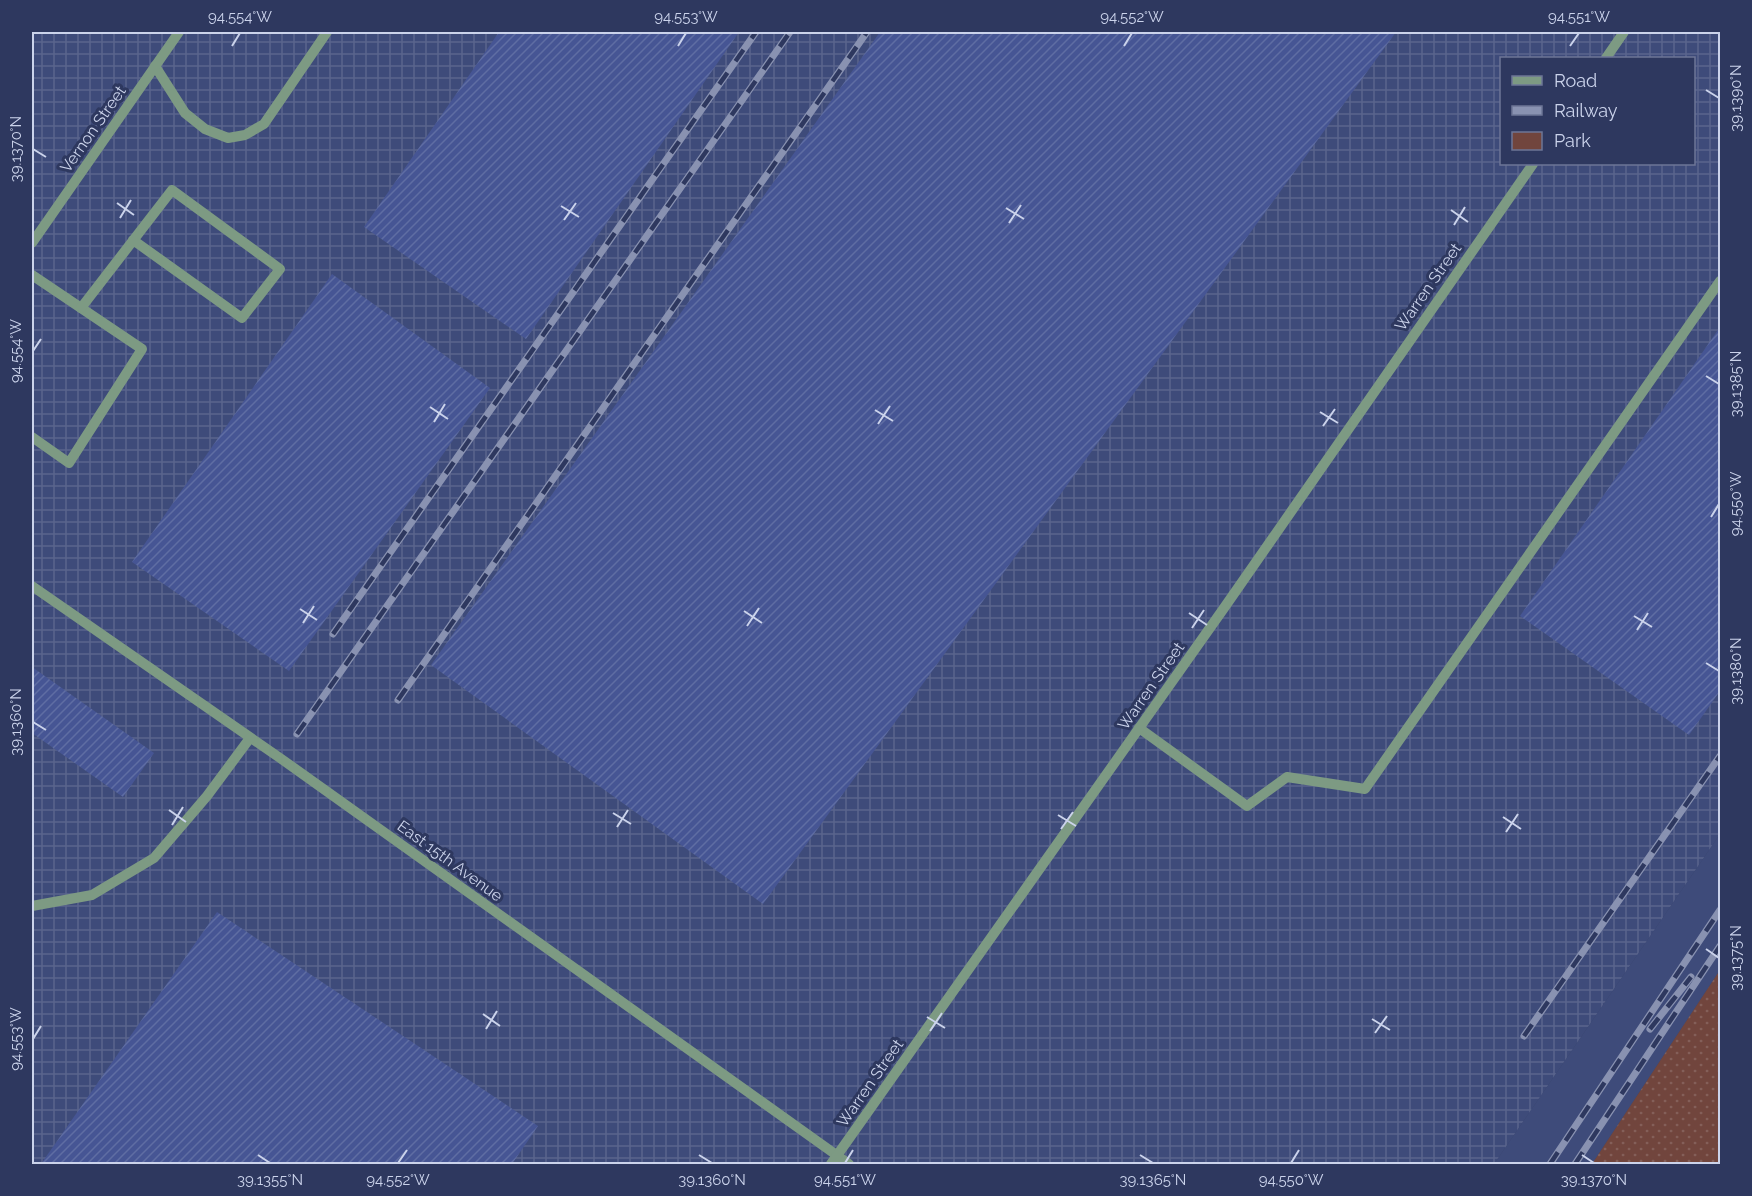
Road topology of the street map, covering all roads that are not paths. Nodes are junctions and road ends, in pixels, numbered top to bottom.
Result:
1 (179, 32) edge
2 (327, 32) edge
3 (1624, 32) edge
4 (1606, 57) edge
5 (155, 66) junction
6 (1532, 165) edge
7 (133, 240) junction
8 (32, 243) edge
9 (32, 275) edge
10 (1720, 281) edge
11 (81, 308) junction
12 (32, 437) edge
13 (32, 586) edge
14 (1139, 728) junction
15 (250, 738) junction
16 (32, 906) edge
17 (834, 1160) edge
18 (849, 1164) edge

1 - 5 street, Vernon Street
2 - 5 street
3 - 4 street
5 - 8 street, Vernon Street
6 - 14 street, Warren Street
7 - 7 street
7 - 11 street
9 - 11 street
10 - 14 street
11 - 12 street
13 - 15 street, East 15th Avenue
14 - 17 street, Warren Street
15 - 16 street
15 - 17 street, East 15th Avenue
17 - 18 street, East 15th Avenue

